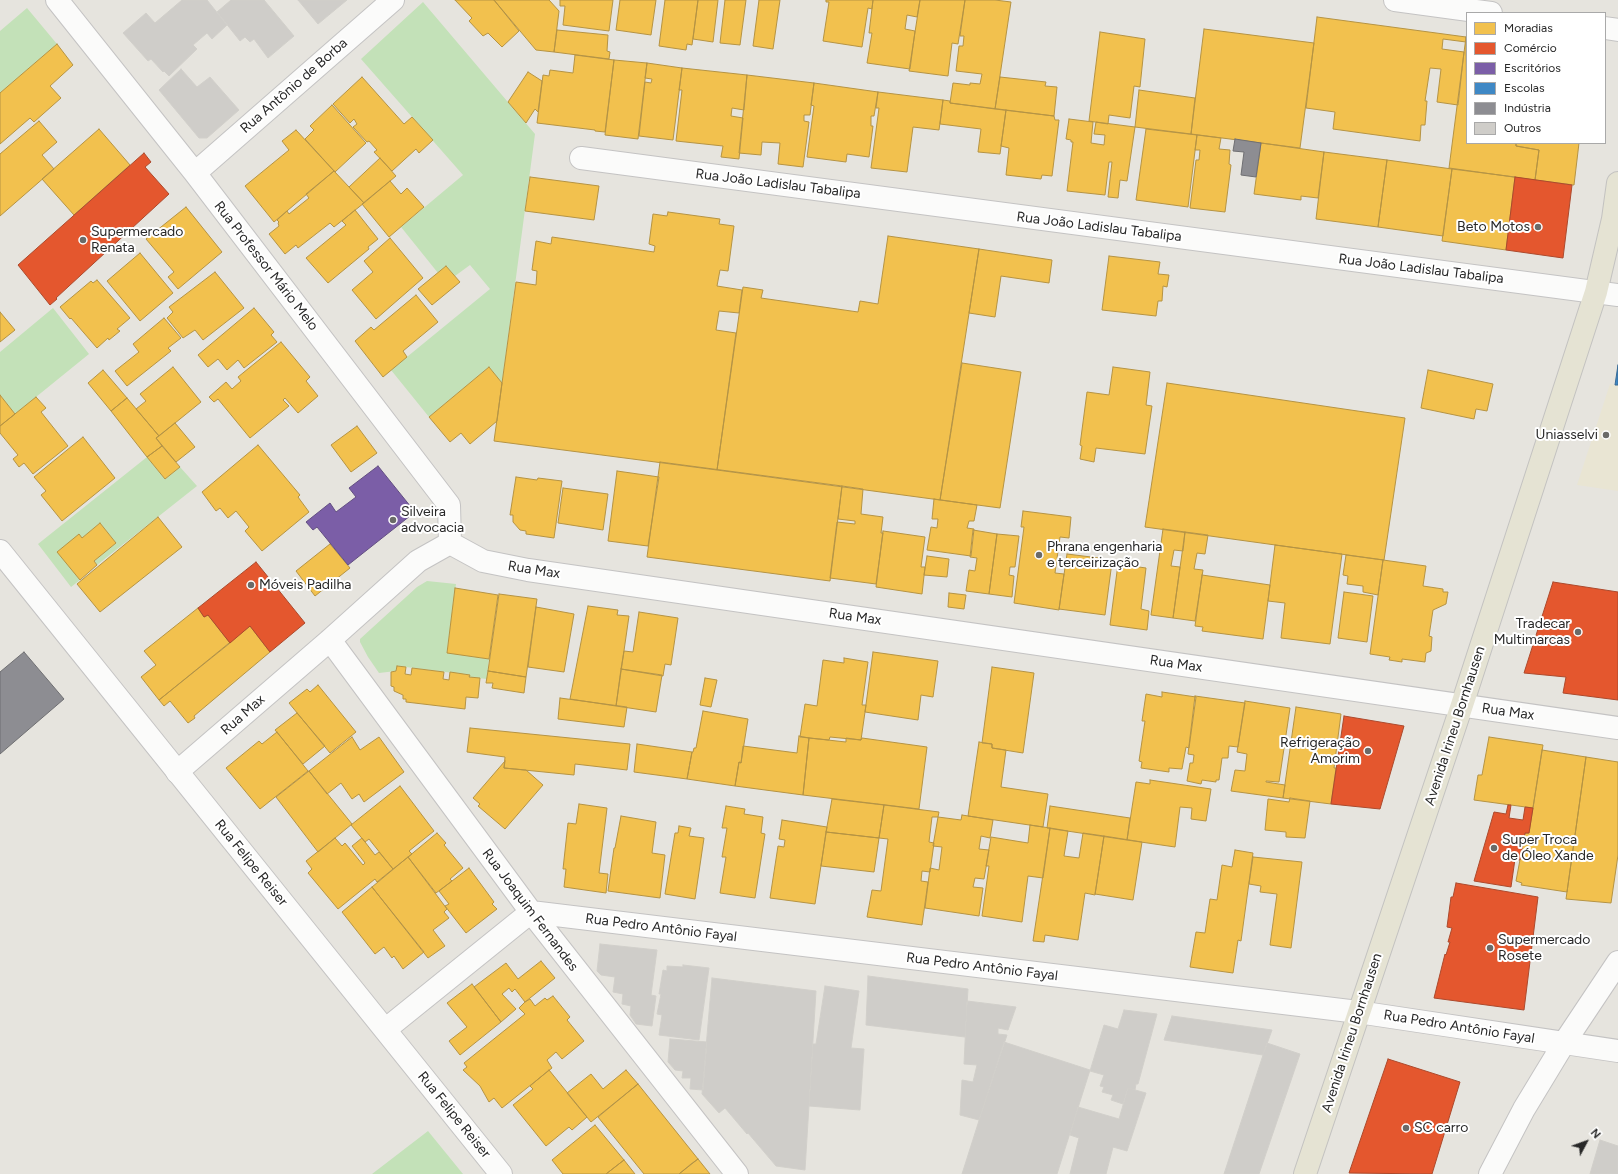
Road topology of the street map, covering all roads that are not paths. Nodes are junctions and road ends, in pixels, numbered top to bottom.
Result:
1 (57, 0) edge
2 (393, 0) edge
3 (1395, 0) edge
4 (1484, 12) edge
5 (1606, 28) edge
6 (1618, 30) edge
7 (581, 158) dead end
8 (195, 173) junction
9 (1618, 182) edge
10 (1596, 292) junction
11 (1618, 295) edge
12 (450, 543) junction
13 (0, 551) edge
14 (330, 640) junction
15 (1462, 705) junction
16 (1618, 728) edge
17 (177, 772) junction
18 (531, 912) junction
19 (1618, 962) edge
20 (1358, 1012) junction
21 (386, 1029) junction
22 (1564, 1043) junction
23 (1618, 1051) edge
24 (501, 1174) edge
25 (738, 1174) edge
26 (1305, 1174) edge
27 (1490, 1174) edge

1 - 8 street, Rua Professor Mário Melo
2 - 8 street, Rua Antônio de Borba
3 - 4 street
5 - 6 street
7 - 10 street, Rua João Ladislau Tabalipa
8 - 12 street, Rua Professor Mário Melo
9 - 10 main road, Avenida Irineu Bornhausen
10 - 11 street, Rua João Ladislau Tabalipa
10 - 15 main road, Avenida Irineu Bornhausen
12 - 14 street, Rua Max
12 - 15 street, Rua Max
13 - 17 street, Rua Felipe Reiser
14 - 17 street, Rua Max
14 - 18 street, Rua Joaquim Fernandes
15 - 16 street, Rua Max
15 - 20 main road, Avenida Irineu Bornhausen
17 - 21 street, Rua Felipe Reiser
18 - 20 street, Rua Pedro Antônio Fayal
18 - 21 street
18 - 25 street, Rua Joaquim Fernandes
19 - 22 street
20 - 22 street, Rua Pedro Antônio Fayal
20 - 26 main road, Avenida Irineu Bornhausen
21 - 24 street, Rua Felipe Reiser
22 - 23 street, Rua Pedro Antônio Fayal
22 - 27 street

